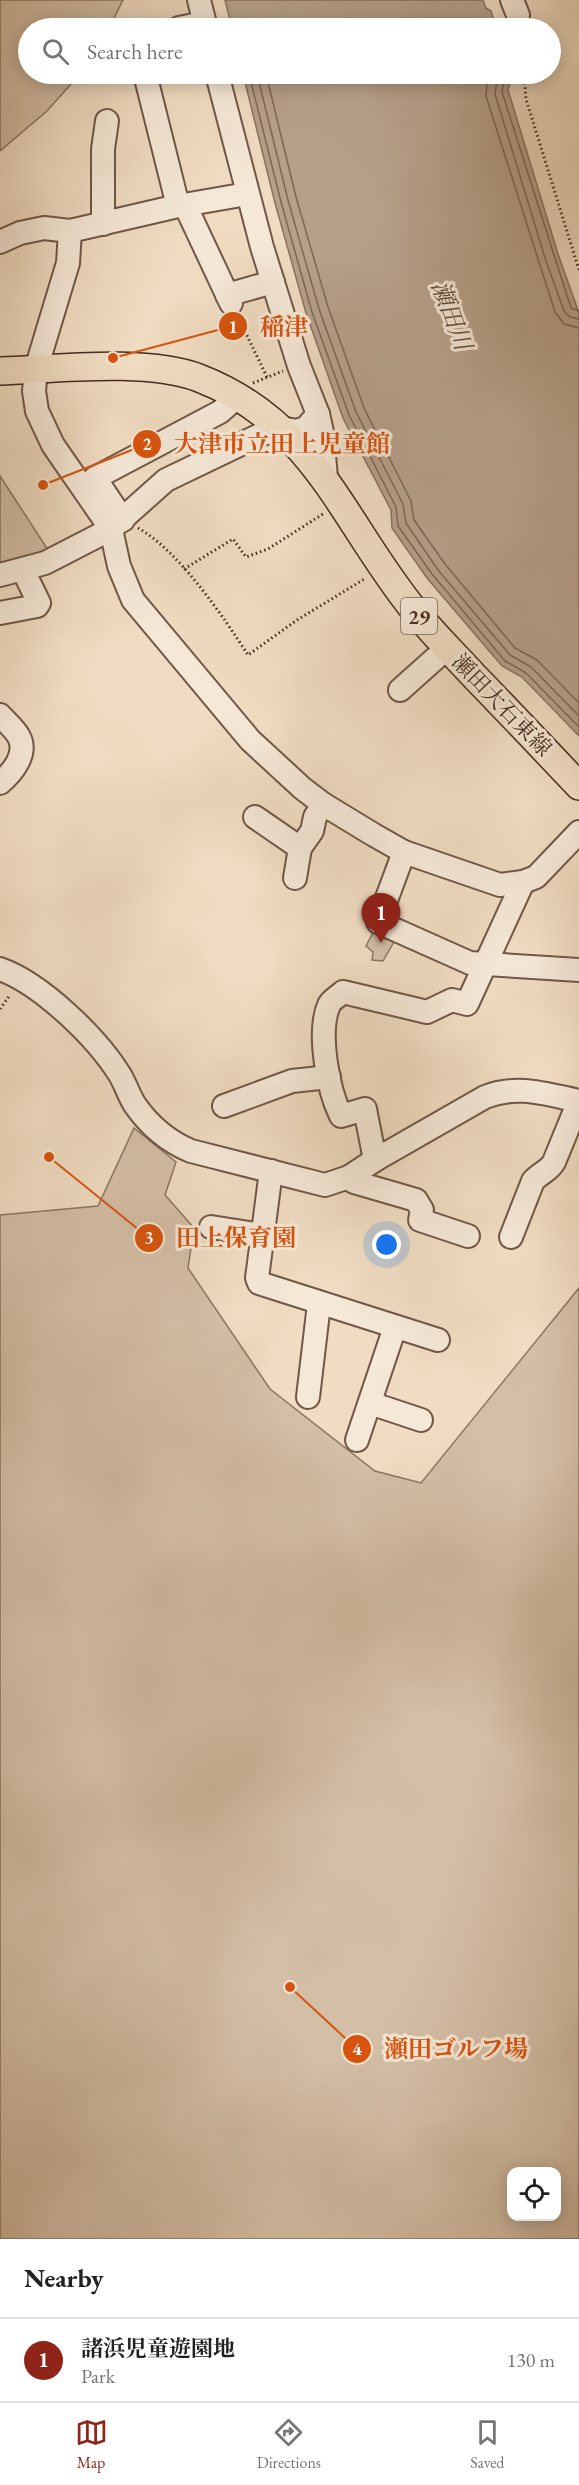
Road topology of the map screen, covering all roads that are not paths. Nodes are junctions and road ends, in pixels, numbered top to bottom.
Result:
1 (199, 0) edge
2 (203, 18) edge
3 (148, 84) edge
4 (220, 84) edge
5 (107, 121) dead end
6 (247, 194) junction
7 (182, 206) junction
8 (103, 224) junction
9 (70, 231) junction
10 (0, 242) edge
11 (273, 282) junction
12 (36, 369) junction
13 (0, 370) edge
14 (231, 400) junction
15 (318, 414) junction
16 (281, 428) junction
17 (326, 478) junction
18 (117, 524) junction
19 (26, 569) junction
20 (0, 575) edge
21 (52, 609) dead end
22 (0, 613) edge
23 (447, 648) junction
24 (400, 690) dead end
25 (0, 715) edge
26 (0, 783) edge
27 (579, 786) edge
28 (323, 804) junction
29 (255, 817) dead end
30 (579, 832) edge
31 (300, 848) junction
32 (404, 852) junction
33 (295, 878) dead end
34 (523, 882) junction
35 (486, 963) junction
36 (0, 969) edge
37 (579, 969) edge
38 (329, 1077) junction
39 (579, 1101) edge
40 (224, 1106) dead end
41 (375, 1160) junction
42 (271, 1171) junction
43 (349, 1177) junction
44 (212, 1227) dead end
45 (262, 1235) junction
46 (468, 1236) dead end
47 (511, 1237) dead end
48 (319, 1304) junction
49 (395, 1327) junction
50 (438, 1340) dead end
51 (308, 1398) dead end
52 (370, 1402) junction
53 (421, 1420) dead end
54 (357, 1440) dead end

1 - 2 street
3 - 7 street
4 - 6 street
5 - 8 street
6 - 7 street
6 - 11 street
7 - 8 street
7 - 11 street
8 - 9 street
9 - 10 street
9 - 12 street
11 - 15 street
12 - 13 main road, 瀬田大石東線 / 29
12 - 14 main road, 瀬田大石東線 / 29
12 - 18 street
14 - 16 main road, 瀬田大石東線 / 29
14 - 18 street
15 - 16 street
15 - 17 street
16 - 17 main road, 瀬田大石東線 / 29
16 - 18 street
17 - 23 main road, 瀬田大石東線 / 29
18 - 19 street
18 - 28 street
19 - 20 street
19 - 21 street
19 - 22 street
23 - 24 street
23 - 27 main road, 瀬田大石東線 / 29
25 - 26 street
28 - 31 street
28 - 32 street
29 - 31 street
30 - 34 street
31 - 33 street
32 - 34 street
32 - 35 street
34 - 35 street
35 - 37 street
35 - 38 street
36 - 42 street
38 - 40 street
38 - 41 street
39 - 41 street
39 - 47 street
41 - 43 street
42 - 43 street
42 - 45 street
43 - 46 street
44 - 45 street
45 - 48 street
48 - 49 street
48 - 51 street
49 - 50 street
49 - 52 street
52 - 53 street
52 - 54 street

